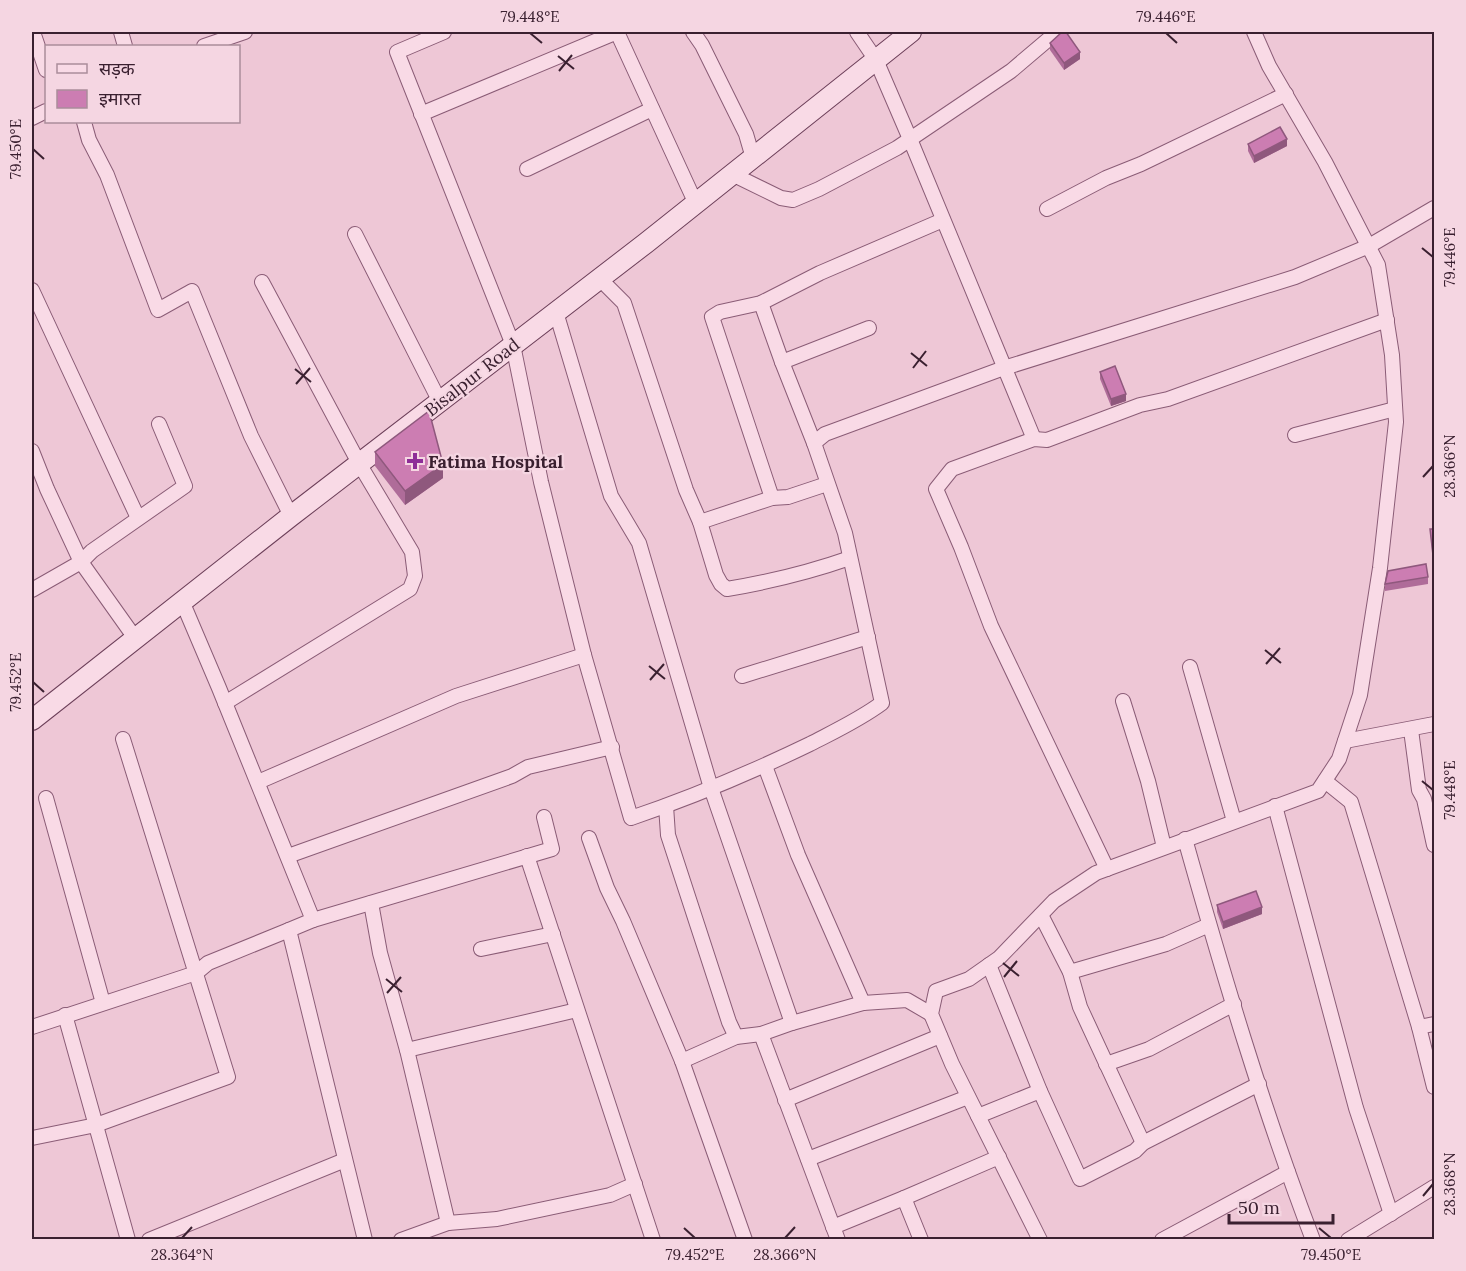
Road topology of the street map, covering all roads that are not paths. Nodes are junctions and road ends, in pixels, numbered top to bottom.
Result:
1 (33, 32) edge
2 (245, 32) edge
3 (444, 32) edge
4 (617, 32) edge
5 (693, 32) edge
6 (857, 32) edge
7 (911, 32) edge
8 (1057, 32) edge
9 (1254, 32) edge
10 (227, 35) edge
11 (206, 45) edge
12 (876, 60) junction
13 (45, 67) edge
14 (1286, 94) junction
15 (652, 109) junction
16 (421, 114) junction
17 (84, 123) edge
18 (910, 139) junction
19 (753, 158) junction
20 (527, 169) dead end
21 (732, 174) junction
22 (696, 204) junction
23 (1434, 208) edge
24 (1047, 209) dead end
25 (943, 220) junction
26 (355, 234) dead end
27 (1369, 246) junction
28 (600, 279) junction
29 (262, 282) dead end
30 (32, 290) edge
31 (761, 303) junction
32 (556, 312) junction
33 (1387, 320) junction
34 (869, 328) dead end
35 (513, 345) junction
36 (782, 362) junction
37 (1004, 368) junction
38 (440, 402) junction
39 (1395, 409) junction
40 (159, 424) dead end
41 (1295, 435) dead end
42 (1034, 440) junction
43 (814, 443) junction
44 (32, 451) edge
45 (360, 463) junction
46 (827, 484) junction
47 (772, 498) junction
48 (291, 516) junction
49 (138, 518) junction
50 (699, 522) junction
51 (850, 558) junction
52 (81, 562) junction
53 (32, 590) edge
54 (182, 602) junction
55 (868, 637) junction
56 (135, 638) junction
57 (584, 655) junction
58 (1190, 667) dead end
59 (742, 676) dead end
60 (1123, 701) dead end
61 (225, 704) junction
62 (32, 720) edge
63 (1434, 724) edge
64 (1411, 730) junction
65 (123, 739) dead end
66 (1345, 741) junction
67 (612, 747) junction
68 (765, 766) junction
69 (1325, 780) junction
70 (258, 782) junction
71 (711, 788) junction
72 (46, 798) dead end
73 (666, 806) junction
74 (1275, 806) junction
75 (544, 818) dead end
76 (1234, 821) junction
77 (589, 838) dead end
78 (1185, 839) junction
79 (1434, 845) edge
80 (1164, 847) junction
81 (288, 856) junction
82 (527, 856) junction
83 (1107, 869) junction
84 (371, 903) junction
85 (1041, 915) junction
86 (313, 921) junction
87 (1209, 925) junction
88 (289, 930) junction
89 (553, 934) junction
90 (481, 949) dead end
91 (989, 965) junction
92 (1070, 972) junction
93 (196, 973) junction
94 (103, 1003) junction
95 (863, 1003) junction
96 (1234, 1004) junction
97 (577, 1010) junction
98 (931, 1014) junction
99 (65, 1015) junction
100 (792, 1023) junction
101 (1434, 1024) edge
102 (32, 1027) edge
103 (1419, 1027) junction
104 (761, 1034) junction
105 (940, 1036) junction
106 (736, 1037) junction
107 (407, 1050) junction
108 (682, 1061) junction
109 (1106, 1065) junction
110 (1259, 1084) junction
111 (1434, 1087) edge
112 (1040, 1092) junction
113 (968, 1097) junction
114 (785, 1100) junction
115 (978, 1116) junction
116 (96, 1125) junction
117 (32, 1138) edge
118 (1143, 1143) junction
119 (999, 1157) junction
120 (808, 1159) junction
121 (345, 1160) junction
122 (1288, 1172) junction
123 (634, 1184) junction
124 (1434, 1187) edge
125 (904, 1198) junction
126 (1391, 1214) junction
127 (448, 1223) junction
128 (835, 1233) edge
129 (128, 1239) edge
130 (149, 1239) edge
131 (365, 1239) edge
132 (401, 1239) edge
133 (653, 1239) edge
134 (745, 1239) edge
135 (921, 1239) edge
136 (1040, 1239) edge
137 (1162, 1239) edge
138 (1313, 1239) edge
139 (1348, 1239) edge

1 - 13 street
2 - 10 street
3 - 16 street
4 - 15 street
4 - 16 street
5 - 19 street
6 - 12 street
7 - 12 main road, Bisalpur Road
8 - 18 street
9 - 14 street
10 - 11 street
12 - 18 street
12 - 19 main road, Bisalpur Road
14 - 24 street
14 - 27 street
15 - 20 street
15 - 22 street
16 - 35 street
17 - 48 street
18 - 21 street
18 - 25 street
19 - 21 main road, Bisalpur Road
21 - 22 main road, Bisalpur Road
22 - 28 main road, Bisalpur Road
23 - 27 street
25 - 31 street
25 - 37 street
26 - 38 street
27 - 33 street
27 - 37 street
28 - 32 main road, Bisalpur Road
28 - 50 street
29 - 45 street
30 - 49 street
31 - 36 street
31 - 47 street
32 - 35 main road, Bisalpur Road
32 - 71 street
33 - 39 street
33 - 42 street
34 - 36 street
35 - 38 main road, Bisalpur Road
35 - 57 street
36 - 43 street
37 - 42 street
37 - 43 street
38 - 45 main road, Bisalpur Road
39 - 41 street
39 - 66 street
40 - 49 street
42 - 83 street
43 - 46 street
44 - 52 street
45 - 48 main road, Bisalpur Road
45 - 61 street
46 - 47 street
46 - 51 street
47 - 50 street
48 - 54 main road, Bisalpur Road
49 - 52 street
50 - 51 street
51 - 55 street
52 - 53 street
52 - 56 street
54 - 56 main road, Bisalpur Road
54 - 61 street
55 - 59 street
55 - 68 street
56 - 62 main road, Bisalpur Road
57 - 67 street
57 - 70 street
58 - 76 street
60 - 80 street
61 - 70 street
63 - 64 street
64 - 66 street
64 - 79 street
65 - 93 street
66 - 69 street
67 - 73 street
67 - 81 street
68 - 71 street
68 - 95 street
69 - 74 street
69 - 103 street
70 - 81 street
71 - 73 street
71 - 100 street
72 - 94 street
73 - 106 street
74 - 76 street
74 - 126 street
75 - 82 street
76 - 78 street
77 - 108 street
78 - 80 street
78 - 87 street
80 - 83 street
81 - 86 street
82 - 84 street
82 - 89 street
83 - 85 street
84 - 86 street
84 - 107 street
85 - 91 street
85 - 92 street
86 - 88 street
87 - 92 street
87 - 96 street
88 - 93 street
88 - 121 street
89 - 90 street
89 - 97 street
91 - 98 street
91 - 112 street
92 - 109 street
93 - 94 street
93 - 116 street
94 - 99 street
95 - 98 street
95 - 100 street
96 - 109 street
96 - 110 street
97 - 107 street
97 - 123 street
98 - 105 street
99 - 102 street
99 - 116 street
100 - 104 street
101 - 103 street
103 - 111 street
104 - 106 street
104 - 114 street
105 - 113 street
105 - 114 street
106 - 108 street
107 - 127 street
108 - 134 street
109 - 118 street
110 - 118 street
110 - 122 street
112 - 115 street
112 - 118 street
113 - 115 street
113 - 120 street
114 - 120 street
115 - 119 street
116 - 117 street
116 - 129 street
119 - 125 street
119 - 136 street
120 - 128 street
121 - 130 street
121 - 131 street
122 - 137 street
122 - 138 street
123 - 127 street
123 - 133 street
124 - 126 street
125 - 128 street
125 - 135 street
126 - 139 street
127 - 132 street

